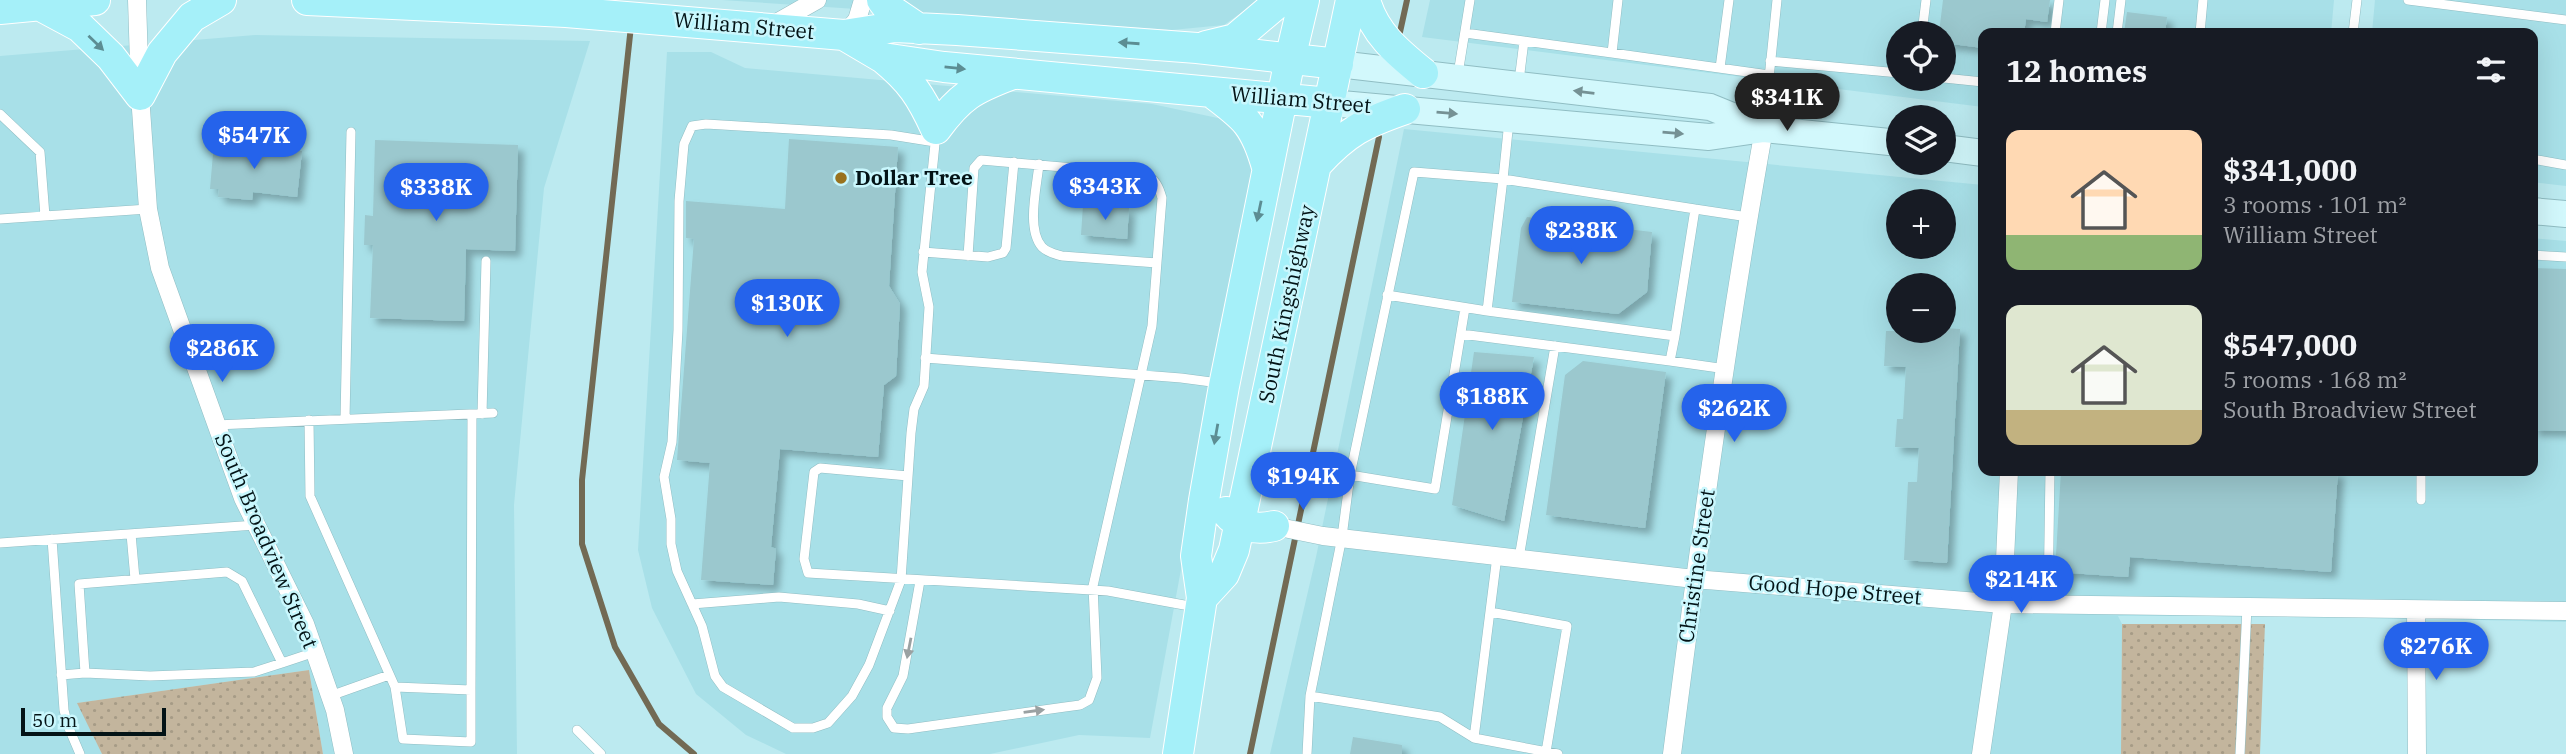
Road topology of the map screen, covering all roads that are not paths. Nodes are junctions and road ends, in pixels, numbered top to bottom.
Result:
1 (95, 0) edge
2 (137, 0) edge
3 (221, 0) edge
4 (307, 0) edge
5 (817, 0) edge
6 (863, 0) edge
7 (882, 0) edge
8 (1281, 0) edge
9 (1304, 0) edge
10 (1351, 0) edge
11 (1366, 0) edge
12 (1470, 0) edge
13 (1619, 0) edge
14 (1729, 0) edge
15 (1777, 0) edge
16 (1926, 0) edge
17 (2059, 0) edge
18 (2105, 0) edge
19 (2121, 0) edge
20 (2357, 0) edge
21 (2408, 0) edge
22 (2413, 0) edge
23 (2203, 1) edge
24 (39, 5) junction
25 (0, 9) edge
26 (2566, 20) edge
27 (1923, 21) edge
28 (768, 28) junction
29 (2056, 28) edge
30 (2102, 28) edge
31 (2118, 28) edge
32 (2200, 28) edge
33 (2354, 28) edge
34 (919, 29) junction
35 (1465, 33) junction
36 (844, 35) junction
37 (1524, 41) junction
38 (1197, 48) junction
39 (1612, 53) junction
40 (883, 58) junction
41 (1290, 59) junction
42 (1770, 61) junction
43 (1338, 64) junction
44 (1720, 68) junction
45 (1886, 72) edge
46 (1423, 73) junction
47 (1013, 74) junction
48 (1769, 75) junction
49 (1457, 76) junction
50 (1956, 79) edge
51 (1978, 81) edge
52 (1518, 84) junction
53 (1211, 92) junction
54 (140, 95) junction
55 (1282, 99) junction
56 (1330, 103) junction
57 (1405, 109) junction
58 (0, 114) edge
59 (1509, 119) junction
60 (1764, 129) junction
61 (351, 132) dead end
62 (935, 135) junction
63 (1886, 143) edge
64 (1956, 150) edge
65 (1978, 152) edge
66 (2538, 160) edge
67 (1014, 162) junction
68 (1039, 164) junction
69 (1317, 164) junction
70 (2566, 165) edge
71 (1268, 170) junction
72 (1503, 180) junction
73 (148, 209) junction
74 (1695, 209) junction
75 (2538, 212) edge
76 (2566, 214) edge
77 (46, 216) junction
78 (1748, 217) junction
79 (0, 219) edge
80 (923, 252) junction
81 (2538, 255) edge
82 (968, 256) junction
83 (2566, 257) edge
84 (486, 261) dead end
85 (1157, 263) junction
86 (1387, 295) junction
87 (1465, 308) junction
88 (1487, 312) junction
89 (1461, 334) junction
90 (1675, 336) junction
91 (1555, 346) junction
92 (925, 358) junction
93 (1670, 362) junction
94 (1726, 369) junction
95 (1141, 375) junction
96 (1224, 384) junction
97 (477, 414) junction
98 (493, 414) dead end
99 (345, 419) junction
100 (309, 420) junction
101 (216, 425) junction
102 (1209, 470) junction
103 (1350, 475) junction
104 (908, 476) junction
105 (2009, 476) edge
106 (2050, 476) edge
107 (2421, 476) edge
108 (1249, 484) junction
109 (2421, 500) dead end
110 (256, 525) junction
111 (1240, 525) junction
112 (1274, 526) junction
113 (131, 534) junction
114 (1342, 537) junction
115 (52, 539) junction
116 (0, 543) edge
117 (1497, 556) junction
118 (1519, 558) junction
119 (135, 579) junction
120 (1694, 579) junction
121 (901, 580) junction
122 (920, 581) junction
123 (1093, 590) junction
124 (1201, 603) junction
125 (691, 604) junction
126 (2003, 604) junction
127 (2048, 604) junction
128 (2247, 607) junction
129 (2416, 610) junction
130 (890, 611) junction
131 (2566, 611) edge
132 (1490, 612) junction
133 (315, 652) junction
134 (282, 663) junction
135 (85, 673) junction
136 (61, 674) junction
137 (389, 675) junction
138 (395, 687) junction
139 (471, 690) junction
140 (330, 696) junction
141 (1310, 696) junction
142 (577, 730) dead end
143 (1474, 738) junction
144 (1180, 745) edge
145 (1546, 752) junction
146 (80, 754) edge
147 (344, 754) edge
148 (601, 754) edge
149 (1307, 754) edge
150 (1558, 754) edge
151 (1672, 754) edge
152 (1981, 754) edge
153 (2240, 754) edge
154 (2417, 754) edge

1 - 24 main road
2 - 54 street, South Broadview Street
3 - 54 main road
4 - 28 main road, William Street
5 - 28 street
6 - 36 street
7 - 34 main road
8 - 38 main road
9 - 41 main road
10 - 43 main road, South Kingshighway
11 - 46 main road
12 - 35 lane
13 - 39 lane
14 - 44 lane
15 - 42 lane
16 - 27 lane
17 - 29 lane
18 - 30 lane
19 - 31 lane
20 - 33 lane
21 - 22 lane
22 - 26 lane
23 - 32 lane
24 - 25 main road
24 -> 54 main road
28 - 36 main road, William Street
34 - 36 main road, William Street
38 -> 34 main road, William Street
35 - 37 lane
35 - 49 lane
36 - 40 main road, William Street
37 - 39 lane
37 - 52 lane
38 - 41 main road, William Street
39 - 44 lane
40 -> 47 main road, William Street
40 - 62 main road
41 - 43 main road, William Street
41 - 55 main road
42 - 45 lane
42 - 48 lane
43 - 46 main road, William Street
43 - 56 main road, South Kingshighway
44 - 48 lane
46 - 49 main road, William Street
47 - 53 main road, William Street
47 - 62 main road
48 - 60 lane
49 - 52 main road, William Street
50 - 51 lane
60 -> 52 main road, William Street
53 - 55 main road, William Street
53 - 71 main road
54 - 73 street, South Broadview Street
55 - 56 main road, William Street
55 - 71 main road
56 - 57 main road, William Street
56 - 69 main road, South Kingshighway
57 -> 59 main road, William Street
57 - 69 main road
58 - 77 lane
59 -> 60 main road, William Street
59 - 72 lane
60 - 63 main road, William Street
60 - 78 street, Christine Street
61 - 99 lane
62 - 80 lane
62 - 125 lane
64 - 65 main road
66 - 70 lane
67 - 68 lane
67 - 82 lane
67 - 82 lane
68 - 85 lane
68 - 85 lane
69 - 108 main road, South Kingshighway
71 -> 96 main road
72 - 74 lane
72 - 86 lane
72 - 88 lane
73 - 77 lane
73 - 101 street, South Broadview Street
74 - 78 lane
74 - 90 lane
75 - 76 main road
77 - 79 lane
78 - 94 street, Christine Street
80 - 82 lane
80 - 92 lane
81 - 83 lane
84 - 97 lane
85 - 95 lane
86 - 87 lane
86 - 103 lane
87 - 88 lane
87 - 89 lane
88 - 90 lane
89 - 91 lane
89 - 103 lane
90 - 93 lane
91 - 93 lane
91 - 118 lane
92 - 95 lane
92 - 104 lane
93 - 94 lane
94 - 120 street, Christine Street
95 - 96 lane
95 - 123 lane
96 -> 102 main road
97 - 98 lane
97 - 99 lane
97 - 139 lane
99 - 100 lane
100 - 101 lane
100 - 137 lane
101 - 110 street, South Broadview Street
102 - 111 main road
102 - 124 main road
103 - 114 lane
104 - 121 lane
104 - 121 lane
105 - 126 street
106 - 127 lane
107 - 109 lane
108 - 111 main road, South Kingshighway
108 - 112 main road
110 - 113 lane
110 - 133 street, South Broadview Street
111 - 112 main road
111 - 124 main road, South Kingshighway
112 - 114 street, Good Hope Street
113 - 115 lane
113 - 119 lane
114 - 117 street, Good Hope Street
114 - 141 lane
115 - 116 lane
115 - 136 lane
117 - 118 street, Good Hope Street
117 - 132 lane
118 - 120 street, Good Hope Street
119 - 134 lane
119 - 135 lane
120 - 126 street, Good Hope Street
120 - 151 street, Christine Street
121 - 122 lane
121 - 130 lane
122 - 123 lane
122 -> 123 lane
123 - 124 lane
124 - 144 main road
125 - 130 lane
125 - 130 lane
126 - 127 street, Good Hope Street
126 - 152 street
127 - 128 street, Good Hope Street
128 - 129 street, Good Hope Street
128 - 153 lane
129 - 131 street, Good Hope Street
129 - 154 street
132 - 143 lane
132 - 145 lane
133 - 134 lane
133 - 140 street, South Broadview Street
134 - 135 lane
135 - 136 lane
136 - 146 lane
137 - 138 lane
137 - 140 lane
138 - 139 lane
138 - 139 lane
140 - 147 street, South Broadview Street
141 - 143 lane
141 - 149 lane
142 - 148 lane
143 - 145 lane
145 - 150 lane

